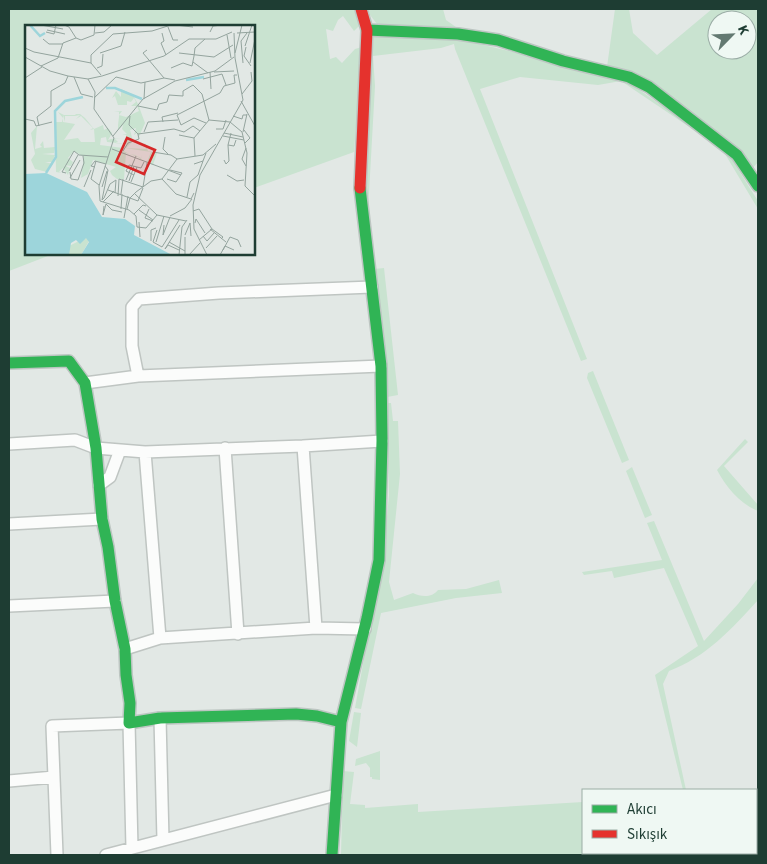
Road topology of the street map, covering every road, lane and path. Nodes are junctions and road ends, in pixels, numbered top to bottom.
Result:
1 (361, 9) edge
2 (367, 30) junction
3 (758, 186) edge
4 (372, 287) junction
5 (9, 363) edge
6 (381, 366) junction
7 (138, 376) junction
8 (85, 383) junction
9 (382, 441) junction
10 (9, 444) edge
11 (303, 446) junction
12 (96, 448) junction
13 (225, 448) junction
14 (120, 450) junction
15 (145, 452) junction
16 (99, 485) junction
17 (102, 519) junction
18 (9, 524) edge
19 (115, 601) junction
20 (9, 606) edge
21 (316, 628) junction
22 (365, 628) junction
23 (238, 634) junction
24 (160, 638) junction
25 (125, 649) junction
26 (160, 718) junction
27 (340, 722) junction
28 (129, 723) junction
29 (54, 777) junction
30 (9, 781) edge
31 (336, 795) junction
32 (163, 840) junction
33 (132, 848) junction
34 (57, 855) edge
35 (106, 855) edge
36 (332, 855) edge

1 - 2 street
2 - 3 street
2 - 4 street
4 - 6 street
4 - 7 street
5 - 8 street
6 - 7 street
6 - 9 street
7 - 8 street
8 - 12 street
9 - 11 street
9 - 22 street
10 - 12 street
11 - 13 street
11 - 21 street
12 - 14 street
12 - 16 street
13 - 15 street
13 - 23 street
14 - 15 street
14 - 16 street
15 - 24 street
16 - 17 street
17 - 18 street
17 - 19 street
19 - 20 street
19 - 25 street
21 - 22 street
21 - 23 street
22 - 27 street
23 - 24 street
24 - 25 street
25 - 28 street
26 - 27 street
26 - 28 street
26 - 32 street
27 - 31 street
28 - 29 street
28 - 33 street
29 - 30 street
29 - 34 street
31 - 32 street
31 - 36 street
32 - 33 street
33 - 35 street

